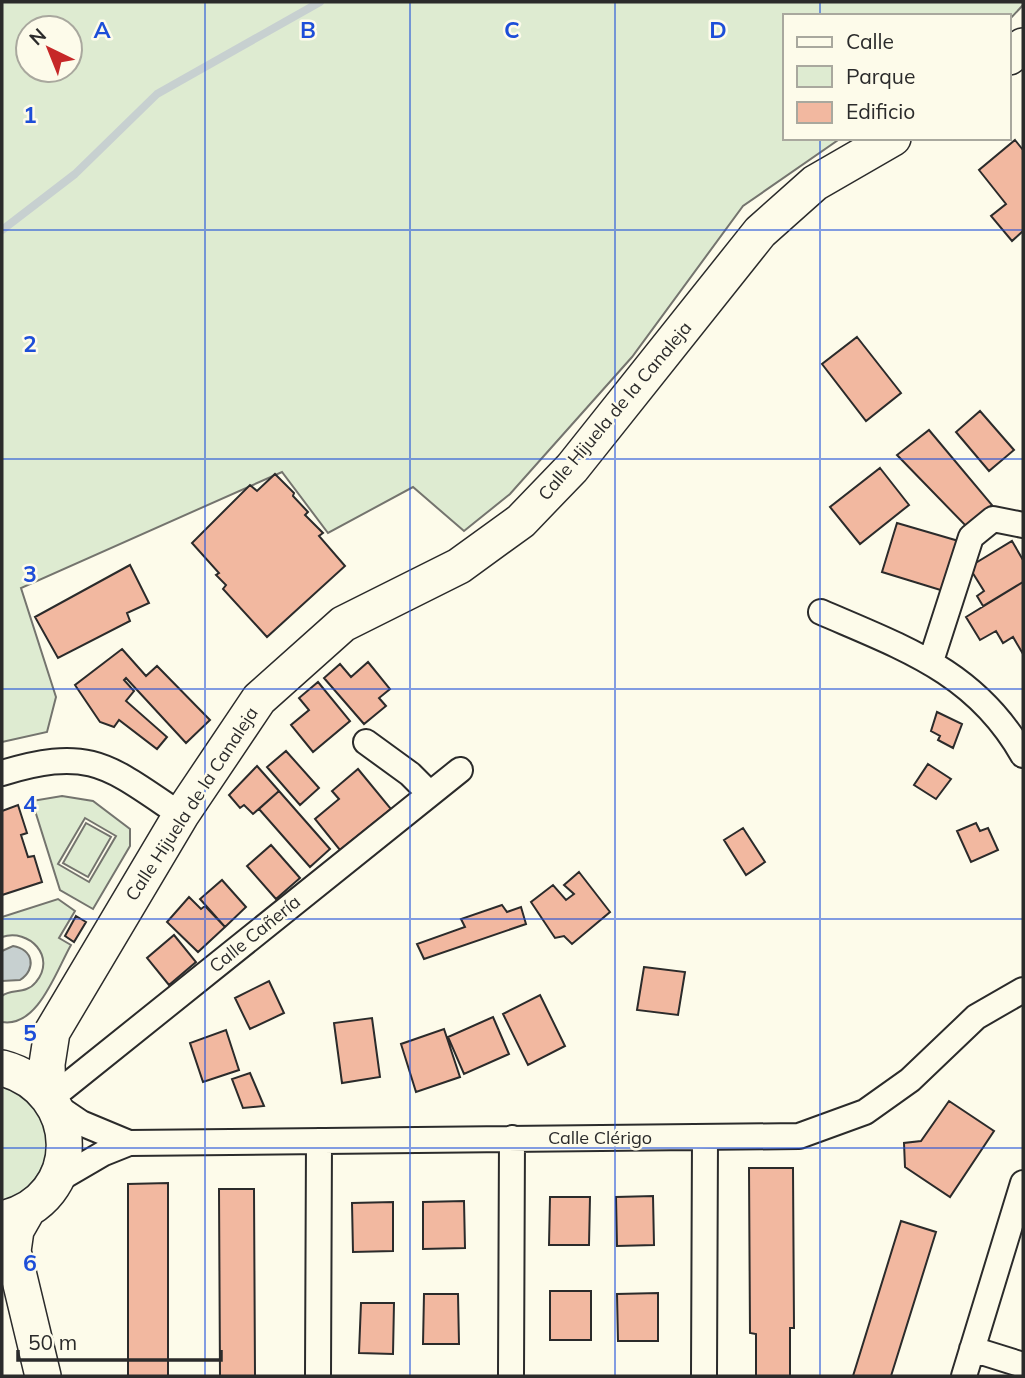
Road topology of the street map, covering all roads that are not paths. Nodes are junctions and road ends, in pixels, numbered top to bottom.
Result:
1 (890, 140) edge
2 (1023, 525) edge
3 (821, 612) dead end
4 (930, 661) junction
5 (366, 742) dead end
6 (1023, 755) edge
7 (460, 770) dead end
8 (2, 773) edge
9 (430, 794) junction
10 (181, 815) junction
11 (1023, 990) edge
12 (52, 1032) junction
13 (2, 1066) edge
14 (51, 1100) junction
15 (512, 1138) junction
16 (705, 1138) junction
17 (319, 1140) junction
18 (129, 1143) junction
19 (56, 1181) junction
20 (1023, 1183) edge
21 (15, 1214) edge
22 (8, 1244) edge
23 (972, 1349) junction
24 (1023, 1365) edge
25 (41, 1375) edge
26 (318, 1376) edge
27 (511, 1376) edge
28 (704, 1376) edge
29 (964, 1376) edge

1 - 10 street, Calle Hijuela de la Canaleja
2 - 4 street
3 - 4 street
4 - 6 street
5 - 9 street
7 - 9 street, Calle Cañería
8 - 10 street
9 - 14 street, Calle Cañería
10 - 12 street, Calle Hijuela de la Canaleja
11 - 16 street, Calle Clérigo
12 - 13 street, Calle Hijuela de la Canaleja
12 - 14 street, Calle Hijuela de la Canaleja
13 - 14 street, Calle Hijuela de la Canaleja
14 - 18 street, Calle Clérigo
14 - 19 street, Calle Hijuela de la Canaleja
15 - 16 street, Calle Clérigo
15 - 17 street, Calle Clérigo
15 - 27 street
16 - 28 street
17 - 18 street, Calle Clérigo
17 - 26 street
18 - 19 street, Calle Clérigo
19 - 21 street
20 - 23 street
21 - 22 street
22 - 25 street
23 - 24 street
23 - 29 street

